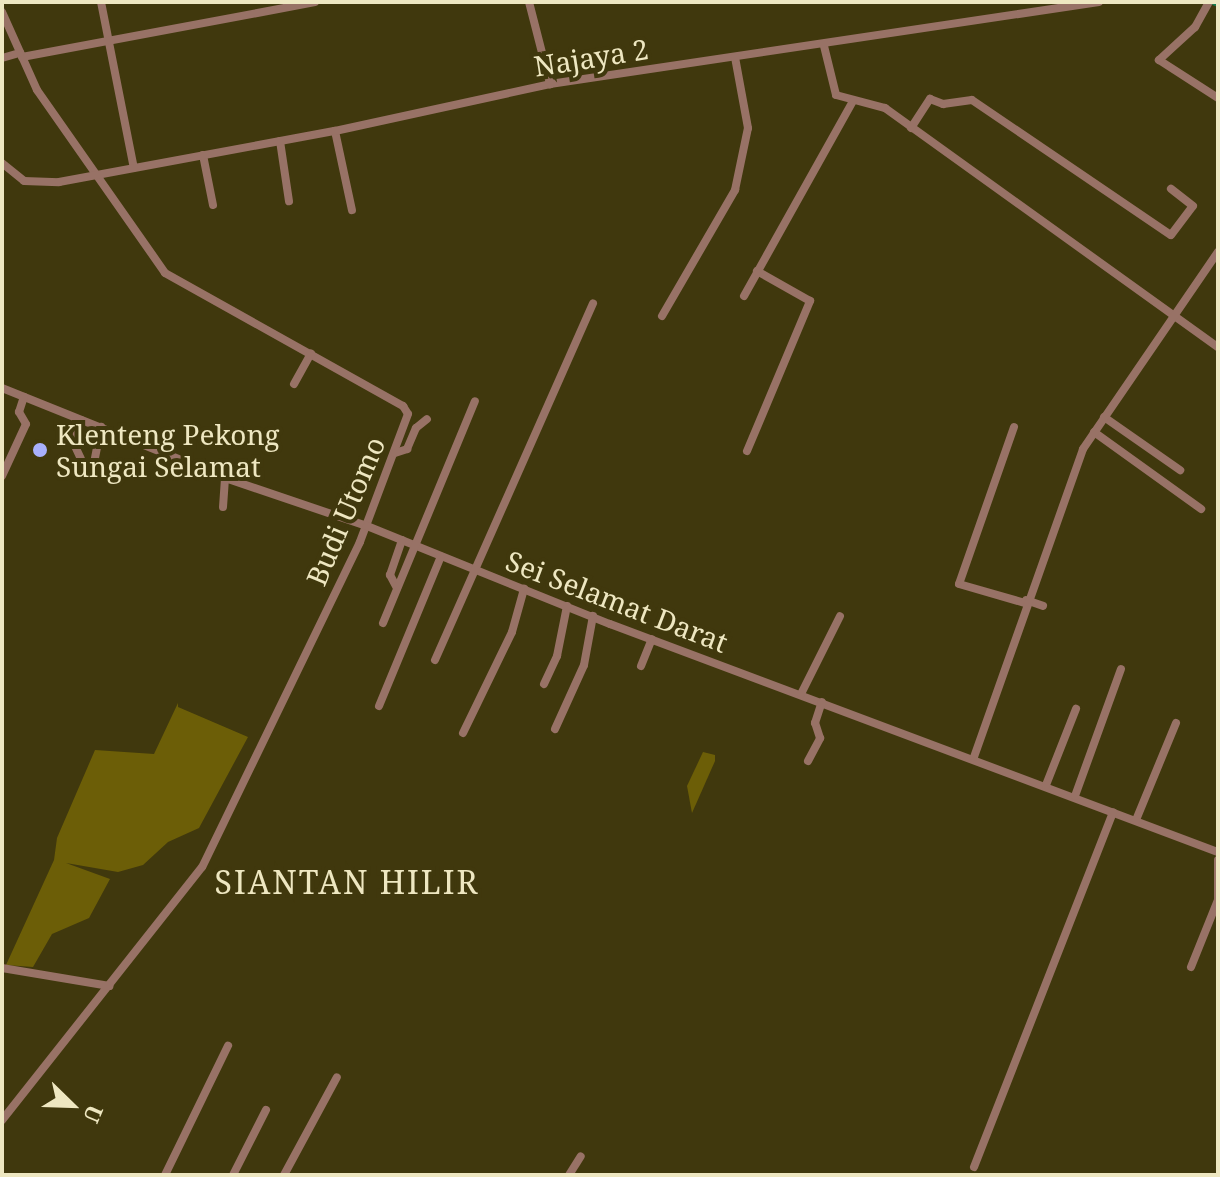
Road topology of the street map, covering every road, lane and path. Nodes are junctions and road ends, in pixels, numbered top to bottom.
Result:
1 (101, 2) edge
2 (315, 2) edge
3 (529, 2) edge
4 (1009, 2) edge
5 (1099, 2) edge
6 (1209, 2) edge
7 (2, 12) edge
8 (1011, 15) junction
9 (109, 41) junction
10 (824, 46) junction
11 (21, 55) junction
12 (735, 57) junction
13 (2, 58) edge
14 (550, 84) junction
15 (1218, 98) edge
16 (853, 101) junction
17 (911, 128) junction
18 (335, 131) junction
19 (280, 141) junction
20 (203, 155) junction
21 (2, 163) edge
22 (134, 168) junction
23 (93, 176) junction
24 (1171, 189) dead end
25 (289, 201) dead end
26 (213, 205) dead end
27 (352, 210) dead end
28 (1218, 252) edge
29 (757, 271) junction
30 (744, 296) dead end
31 (593, 303) dead end
32 (662, 316) dead end
33 (1175, 316) junction
34 (1218, 347) edge
35 (311, 353) junction
36 (294, 384) dead end
37 (2, 388) edge
38 (23, 398) junction
39 (475, 401) dead end
40 (1104, 417) junction
41 (427, 419) dead end
42 (81, 420) junction
43 (101, 427) junction
44 (1014, 427) dead end
45 (1094, 432) junction
46 (747, 451) dead end
47 (395, 453) junction
48 (81, 459) dead end
49 (94, 463) dead end
50 (1180, 470) dead end
51 (2, 476) edge
52 (222, 482) junction
53 (223, 507) dead end
54 (1201, 509) dead end
55 (366, 529) junction
56 (399, 548) junction
57 (414, 554) junction
58 (437, 563) junction
59 (475, 572) junction
60 (397, 588) junction
61 (523, 592) junction
62 (1026, 602) junction
63 (1043, 606) dead end
64 (565, 612) junction
65 (840, 616) dead end
66 (591, 622) junction
67 (383, 623) dead end
68 (649, 645) junction
69 (435, 660) dead end
70 (641, 666) dead end
71 (1121, 669) dead end
72 (544, 684) dead end
73 (801, 694) junction
74 (379, 706) dead end
75 (820, 707) junction
76 (1076, 709) dead end
77 (1176, 723) dead end
78 (555, 729) dead end
79 (463, 733) dead end
80 (974, 757) junction
81 (808, 761) dead end
82 (1046, 785) junction
83 (1075, 796) junction
84 (1109, 820) junction
85 (1136, 820) junction
86 (1218, 852) edge
87 (1217, 863) edge
88 (1218, 900) edge
89 (1191, 967) dead end
90 (2, 968) edge
91 (110, 986) junction
92 (228, 1046) dead end
93 (337, 1077) dead end
94 (266, 1110) dead end
95 (2, 1120) edge
96 (581, 1156) dead end
97 (974, 1167) dead end
98 (165, 1175) edge
99 (233, 1175) edge
100 (284, 1175) edge
101 (569, 1175) edge

1 - 9 street
2 - 9 street
3 - 14 street
4 - 8 street
5 - 8 street, Najaya 2
6 - 15 street
7 - 11 street, Budi Utomo
8 - 10 street, Najaya 2
9 - 11 street
9 - 22 street
10 - 12 street, Najaya 2
10 - 16 street
11 - 13 street
11 - 23 street, Budi Utomo
12 - 14 street, Najaya 2
12 - 32 street
14 - 18 street, Najaya 2
16 - 17 street
16 - 29 street
17 - 24 street
17 - 33 street
18 - 19 street, Najaya 2
18 - 27 street
19 - 20 street, Najaya 2
19 - 25 street
20 - 22 street, Najaya 2
20 - 26 street
21 - 23 street, Najaya 2
22 - 23 street, Najaya 2
23 - 35 street, Budi Utomo
28 - 33 street
29 - 30 street
29 - 46 street
31 - 59 street
33 - 34 street
33 - 40 street
35 - 36 street
35 - 47 street, Budi Utomo
37 - 38 street, Sei Selamat Darat
38 - 42 street, Sei Selamat Darat
38 - 51 street
39 - 57 street
40 - 45 street
40 - 50 street
41 - 47 street
42 - 43 street, Sei Selamat Darat
42 - 48 street
43 - 49 street
43 - 52 street, Sei Selamat Darat
44 - 62 street
45 - 54 street
45 - 62 street
47 - 55 street, Budi Utomo
52 - 53 street
52 - 55 street, Sei Selamat Darat
55 - 56 street, Sei Selamat Darat
55 - 91 street, Budi Utomo
56 - 57 street, Sei Selamat Darat
56 - 60 street
57 - 58 street, Sei Selamat Darat
57 - 60 street
58 - 59 street, Sei Selamat Darat
58 - 74 street
59 - 61 street, Sei Selamat Darat
59 - 69 street
60 - 67 street
61 - 64 street, Sei Selamat Darat
61 - 79 street
62 - 63 street
62 - 80 street
64 - 66 street, Sei Selamat Darat
64 - 72 street
65 - 73 street
66 - 68 street, Sei Selamat Darat
66 - 78 street
68 - 70 street
68 - 73 street, Sei Selamat Darat
71 - 83 street
73 - 75 street, Sei Selamat Darat
75 - 80 street, Sei Selamat Darat
75 - 81 street
76 - 82 street
77 - 85 street
80 - 82 street, Sei Selamat Darat
82 - 83 street, Sei Selamat Darat
83 - 84 street, Sei Selamat Darat
84 - 85 street, Sei Selamat Darat
84 - 97 street
85 - 86 street, Sei Selamat Darat
87 - 88 street
88 - 89 street
90 - 91 street
91 - 95 street, Budi Utomo
92 - 98 street
93 - 100 street
94 - 99 street
96 - 101 street

